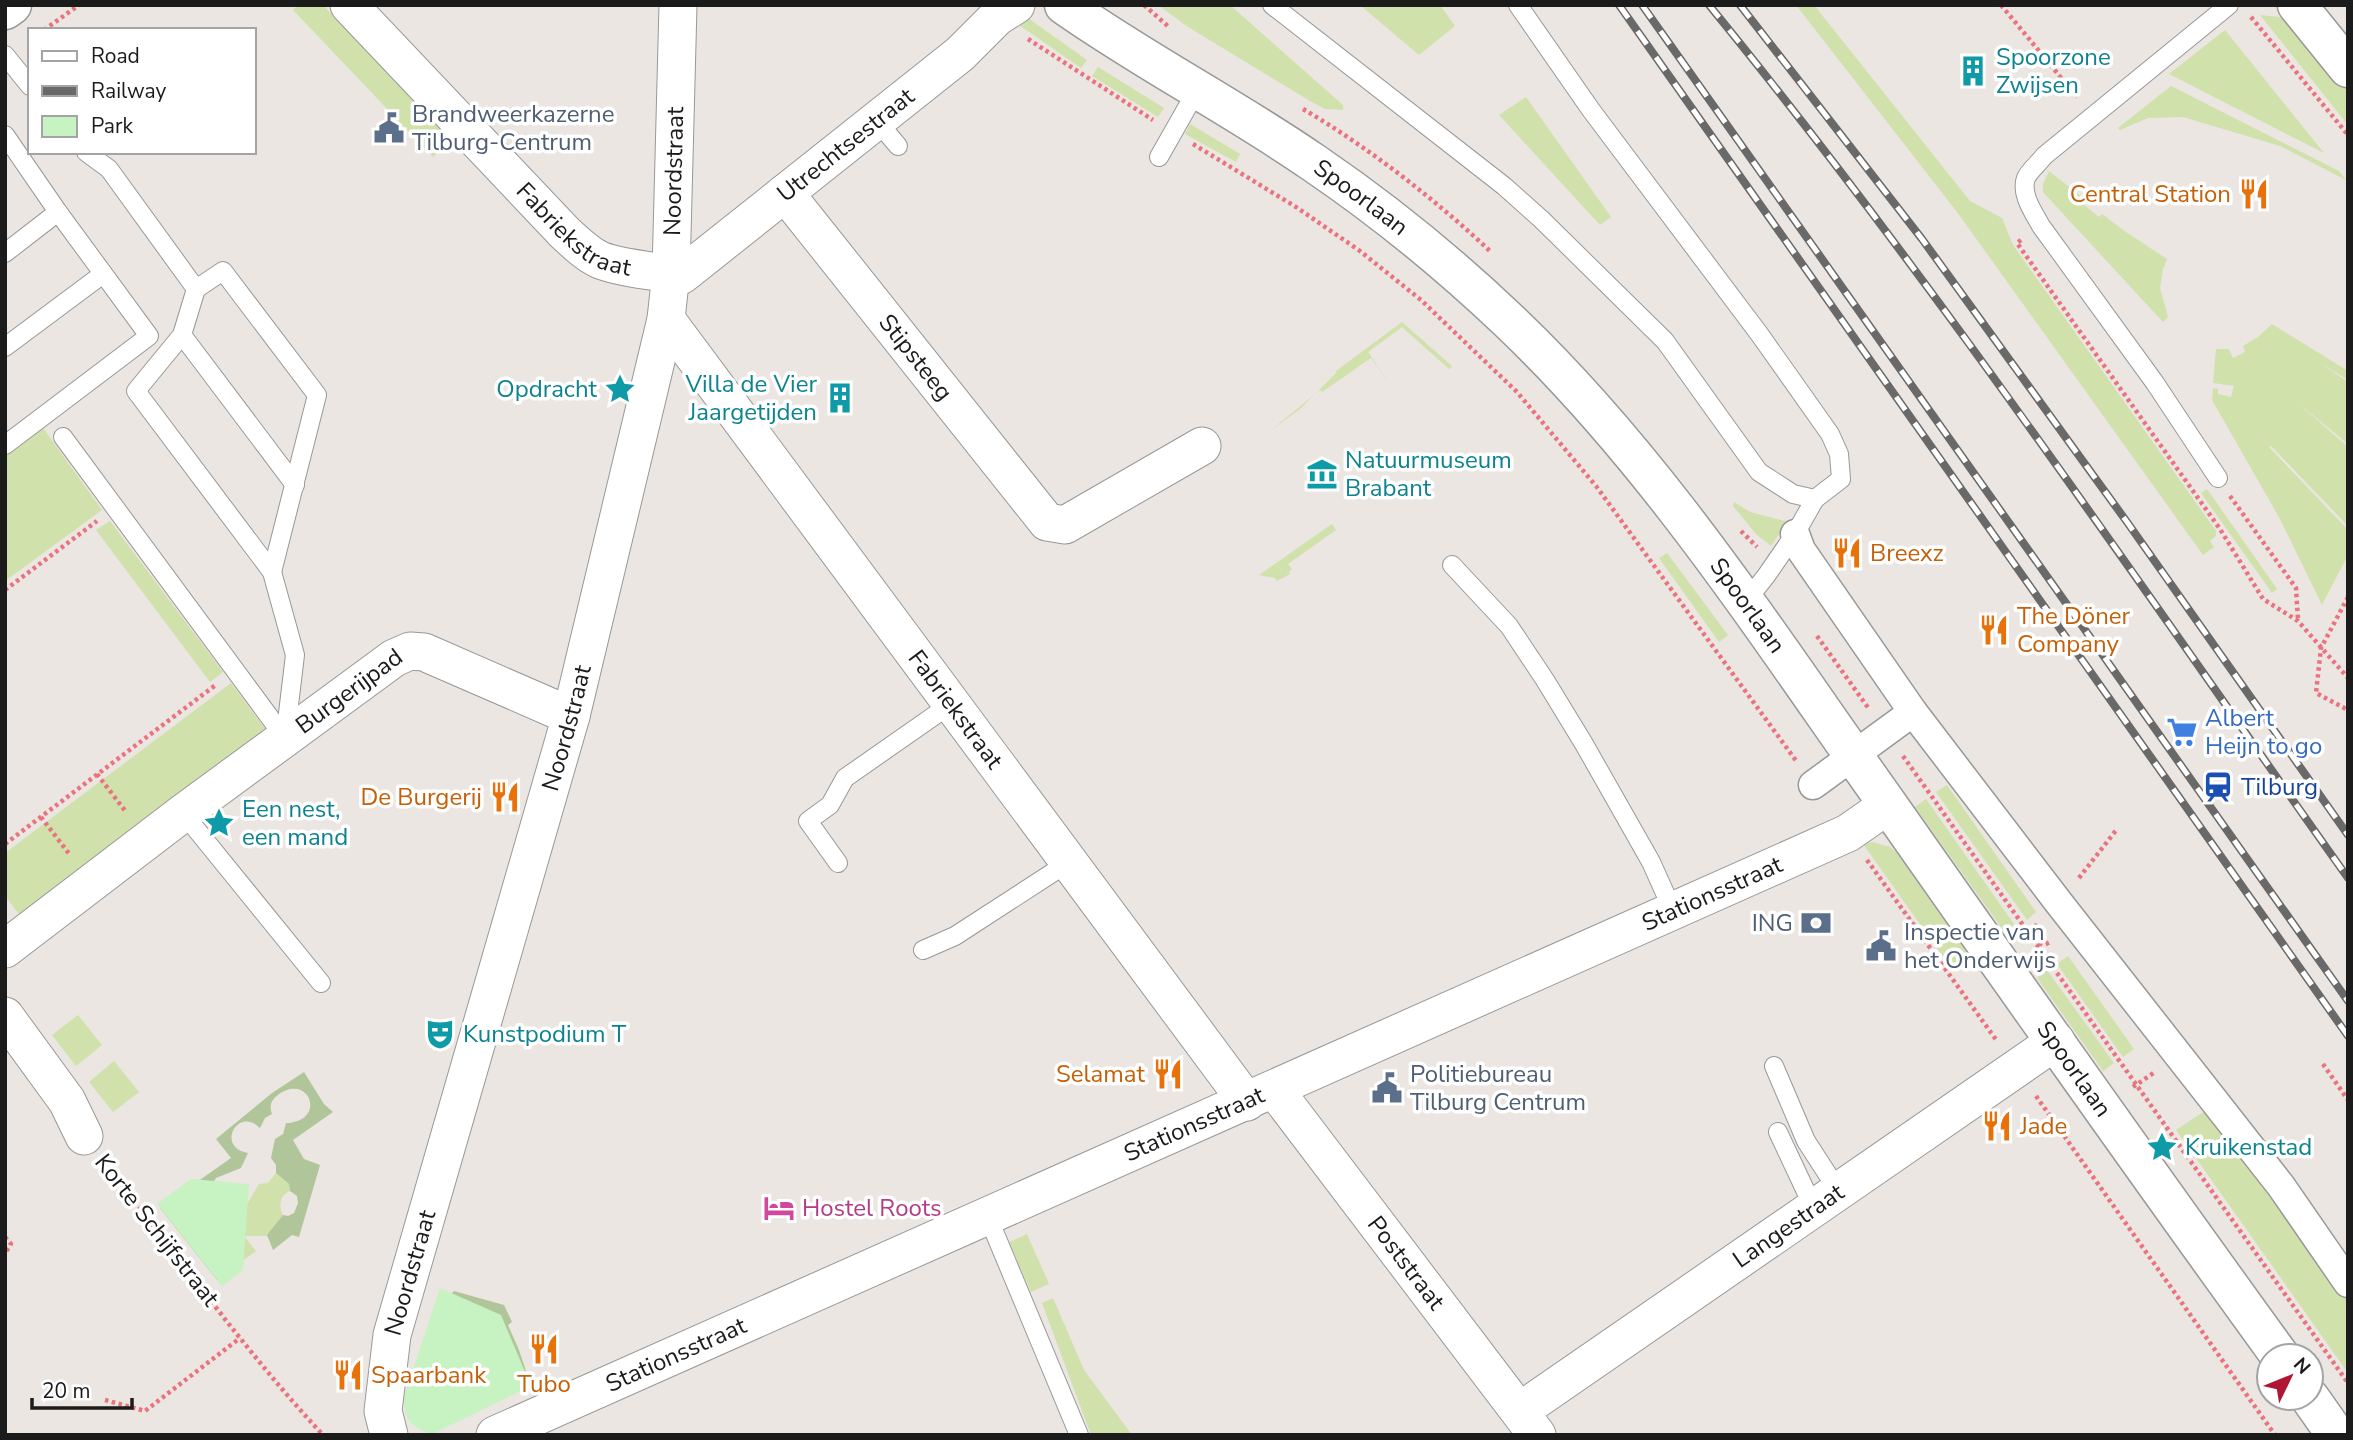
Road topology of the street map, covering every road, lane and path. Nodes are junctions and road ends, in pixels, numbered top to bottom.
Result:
1 (12, 5) edge
2 (79, 5) edge
3 (349, 5) edge
4 (678, 5) edge
5 (1064, 5) edge
6 (1272, 5) edge
7 (1518, 5) edge
8 (2000, 5) edge
9 (2229, 5) edge
10 (2297, 5) edge
11 (5, 10) edge
12 (1007, 11) edge
13 (2251, 16) dead end
14 (47, 28) edge
15 (5, 55) edge
16 (2348, 68) edge
17 (28, 84) edge
18 (1196, 90) junction
19 (2093, 116) junction
20 (1173, 132) junction
21 (5, 135) edge
22 (2348, 135) edge
23 (89, 154) edge
24 (1159, 157) dead end
25 (785, 194) junction
26 (58, 212) junction
27 (2041, 226) junction
28 (5, 253) edge
29 (671, 273) junction
30 (103, 274) junction
31 (196, 289) junction
32 (666, 319) junction
33 (182, 335) junction
34 (5, 347) edge
35 (63, 437) dead end
36 (5, 445) edge
37 (1202, 446) dead end
38 (2218, 478) joint
39 (295, 485) junction
40 (1815, 499) junction
41 (116, 508) junction
42 (1795, 534) junction
43 (1452, 565) dead end
44 (272, 572) junction
45 (5, 590) edge
46 (2348, 597) edge
47 (1746, 601) junction
48 (2298, 621) junction
49 (2321, 648) junction
50 (235, 670) junction
51 (2348, 678) edge
52 (951, 704) junction
53 (2348, 710) edge
54 (1913, 712) junction
55 (571, 716) junction
56 (285, 738) junction
57 (1853, 755) junction
58 (1796, 760) dead end
59 (97, 774) junction
60 (1920, 780) dead end
61 (1814, 785) dead end
62 (1888, 805) junction
63 (183, 813) junction
64 (41, 817) junction
65 (2117, 829) dead end
66 (1848, 833) junction
67 (148, 840) junction
68 (5, 844) edge
69 (1069, 862) junction
70 (838, 863) dead end
71 (91, 883) junction
72 (1673, 911) junction
73 (2050, 912) junction
74 (2032, 940) junction
75 (2053, 940) dead end
76 (5, 949) edge
77 (923, 950) dead end
78 (321, 983) dead end
79 (5, 1016) edge
80 (2056, 1041) junction
81 (2323, 1064) dead end
82 (1774, 1066) dead end
83 (2017, 1069) junction
84 (1261, 1096) junction
85 (2348, 1100) edge
86 (1778, 1132) dead end
87 (84, 1136) joint
88 (1828, 1199) junction
89 (988, 1217) junction
90 (5, 1237) edge
91 (5, 1253) edge
92 (2348, 1283) edge
93 (240, 1338) junction
94 (2270, 1342) edge
95 (2348, 1383) edge
96 (105, 1400) dead end
97 (2318, 1412) edge
98 (1528, 1427) edge
99 (2330, 1433) edge
100 (323, 1435) edge
101 (389, 1435) edge
102 (495, 1435) edge
103 (1079, 1435) edge
104 (2275, 1435) edge

1 - 11 street
2 - 14 path
3 - 29 street, Fabriekstraat
4 - 29 street, Noordstraat
5 - 18 street, Spoorlaan
6 - 40 lane
7 - 40 lane
8 - 19 path
9 - 19 lane
10 - 16 street
12 - 20 path, Spoorlaan
12 - 25 street, Utrechtsestraat
13 - 22 path
15 - 17 lane
18 - 20 lane
18 - 47 street, Spoorlaan
19 - 27 lane
20 - 24 lane
20 - 58 path, Spoorlaan
21 - 26 lane
23 - 31 lane
25 - 29 street, Utrechtsestraat
25 - 37 street, Stipsteeg
26 - 28 lane
26 - 30 lane
27 - 38 lane
27 - 48 path
29 - 32 street, Noordstraat
30 - 34 lane
30 - 36 lane
31 - 33 lane
31 - 39 lane
32 - 52 street, Fabriekstraat
32 - 55 street, Noordstraat
33 - 39 lane
33 - 44 lane
35 - 41 lane
38 - 48 path
39 - 44 lane
40 - 42 lane
41 - 45 path
41 - 50 lane
42 - 47 lane
42 - 54 street
43 - 72 lane
44 - 56 lane
46 - 49 path
47 - 57 street, Spoorlaan
48 - 49 path
49 - 51 path
49 - 53 path
50 - 56 lane
50 - 59 path
52 - 69 street, Fabriekstraat
52 - 70 lane
54 - 57 street
54 - 73 street
55 - 56 street, Burgerijpad
55 - 101 street, Noordstraat
56 - 63 street, Burgerijpad
57 - 61 street
57 - 62 street, Spoorlaan
59 - 64 path
59 - 67 path
60 - 74 path, Spoorlaan
62 - 66 street, Stationsstraat
62 - 80 street, Spoorlaan
63 - 67 street, Burgerijpad
63 - 78 lane
64 - 68 path
64 - 71 path
65 - 73 path
66 - 72 street, Stationsstraat
66 - 83 path, Spoorlaan
67 - 71 street, Burgerijpad
69 - 77 lane
69 - 84 street, Fabriekstraat
71 - 76 street, Burgerijpad
72 - 84 street, Stationsstraat
73 - 74 path
73 - 92 street
74 - 75 path
74 - 95 path, Spoorlaan
79 - 87 street, Korte Schijfstraat
80 - 83 street, Langestraat
80 - 94 street, Spoorlaan
81 - 85 path
82 - 88 lane
83 - 88 street, Langestraat
83 - 104 path, Spoorlaan
84 - 89 street, Stationsstraat
84 - 98 street, Poststraat
86 - 88 lane
87 - 93 path, Korte Schijfstraat
88 - 98 street, Langestraat
89 - 102 street, Stationsstraat
89 - 103 lane
90 - 91 path
93 - 96 path
93 - 100 path, Korte Schijfstraat
97 - 99 street

